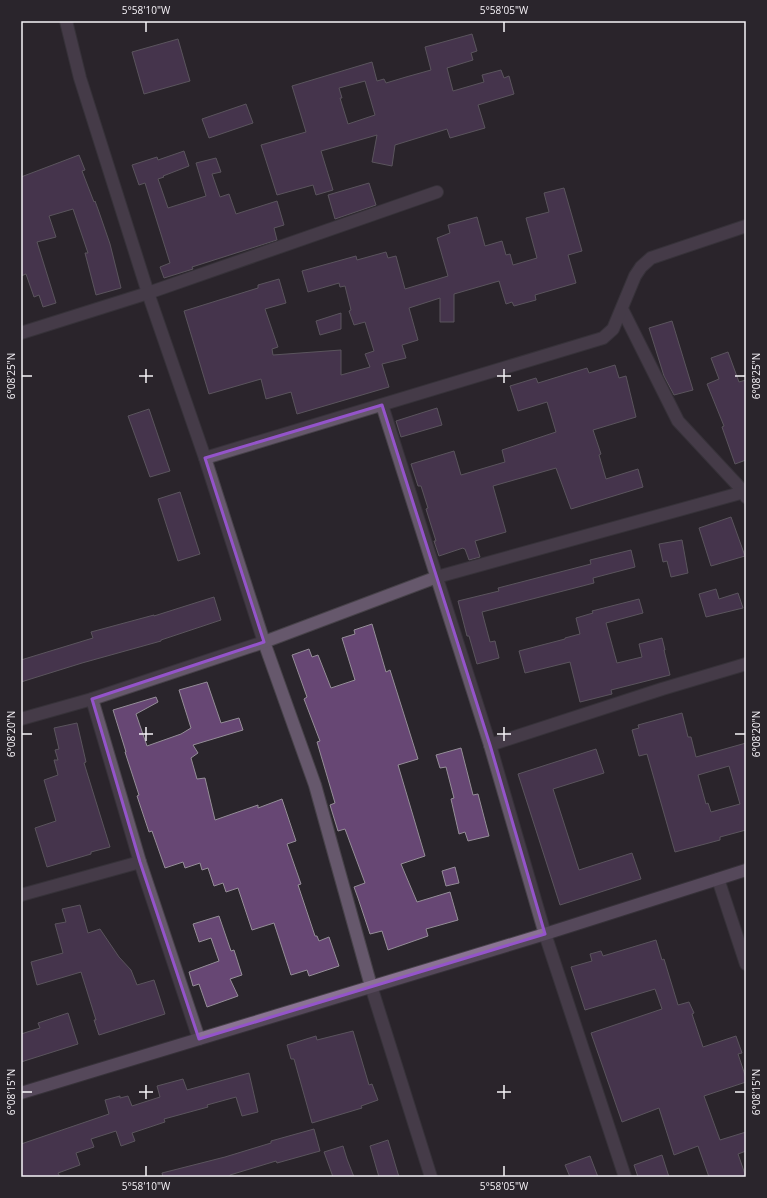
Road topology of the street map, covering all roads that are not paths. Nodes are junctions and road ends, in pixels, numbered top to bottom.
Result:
1 (66, 21) edge
2 (437, 192) dead end
3 (746, 226) edge
4 (148, 293) junction
5 (622, 309) junction
6 (21, 333) edge
7 (382, 405) junction
8 (205, 458) junction
9 (745, 495) edge
10 (437, 577) junction
11 (264, 642) junction
12 (746, 664) edge
13 (92, 699) junction
14 (21, 719) edge
15 (490, 745) junction
16 (140, 862) junction
17 (746, 870) edge
18 (718, 879) junction
19 (21, 895) edge
20 (545, 934) junction
21 (746, 964) edge
22 (371, 986) junction
23 (199, 1039) junction
24 (21, 1093) edge
25 (431, 1177) edge
26 (625, 1177) edge

1 - 4 street
2 - 4 street
3 - 5 street
4 - 6 street
4 - 8 street
5 - 7 street
5 - 9 street
7 - 8 street
7 - 10 street
8 - 11 street
9 - 10 street
10 - 11 street
10 - 15 street
11 - 13 street
11 - 22 street
12 - 15 street
13 - 14 street
13 - 16 street
15 - 20 street
16 - 19 street
16 - 23 street
17 - 18 street
18 - 20 street
18 - 21 street
20 - 22 street
20 - 26 street
22 - 23 street
22 - 25 street
23 - 24 street

